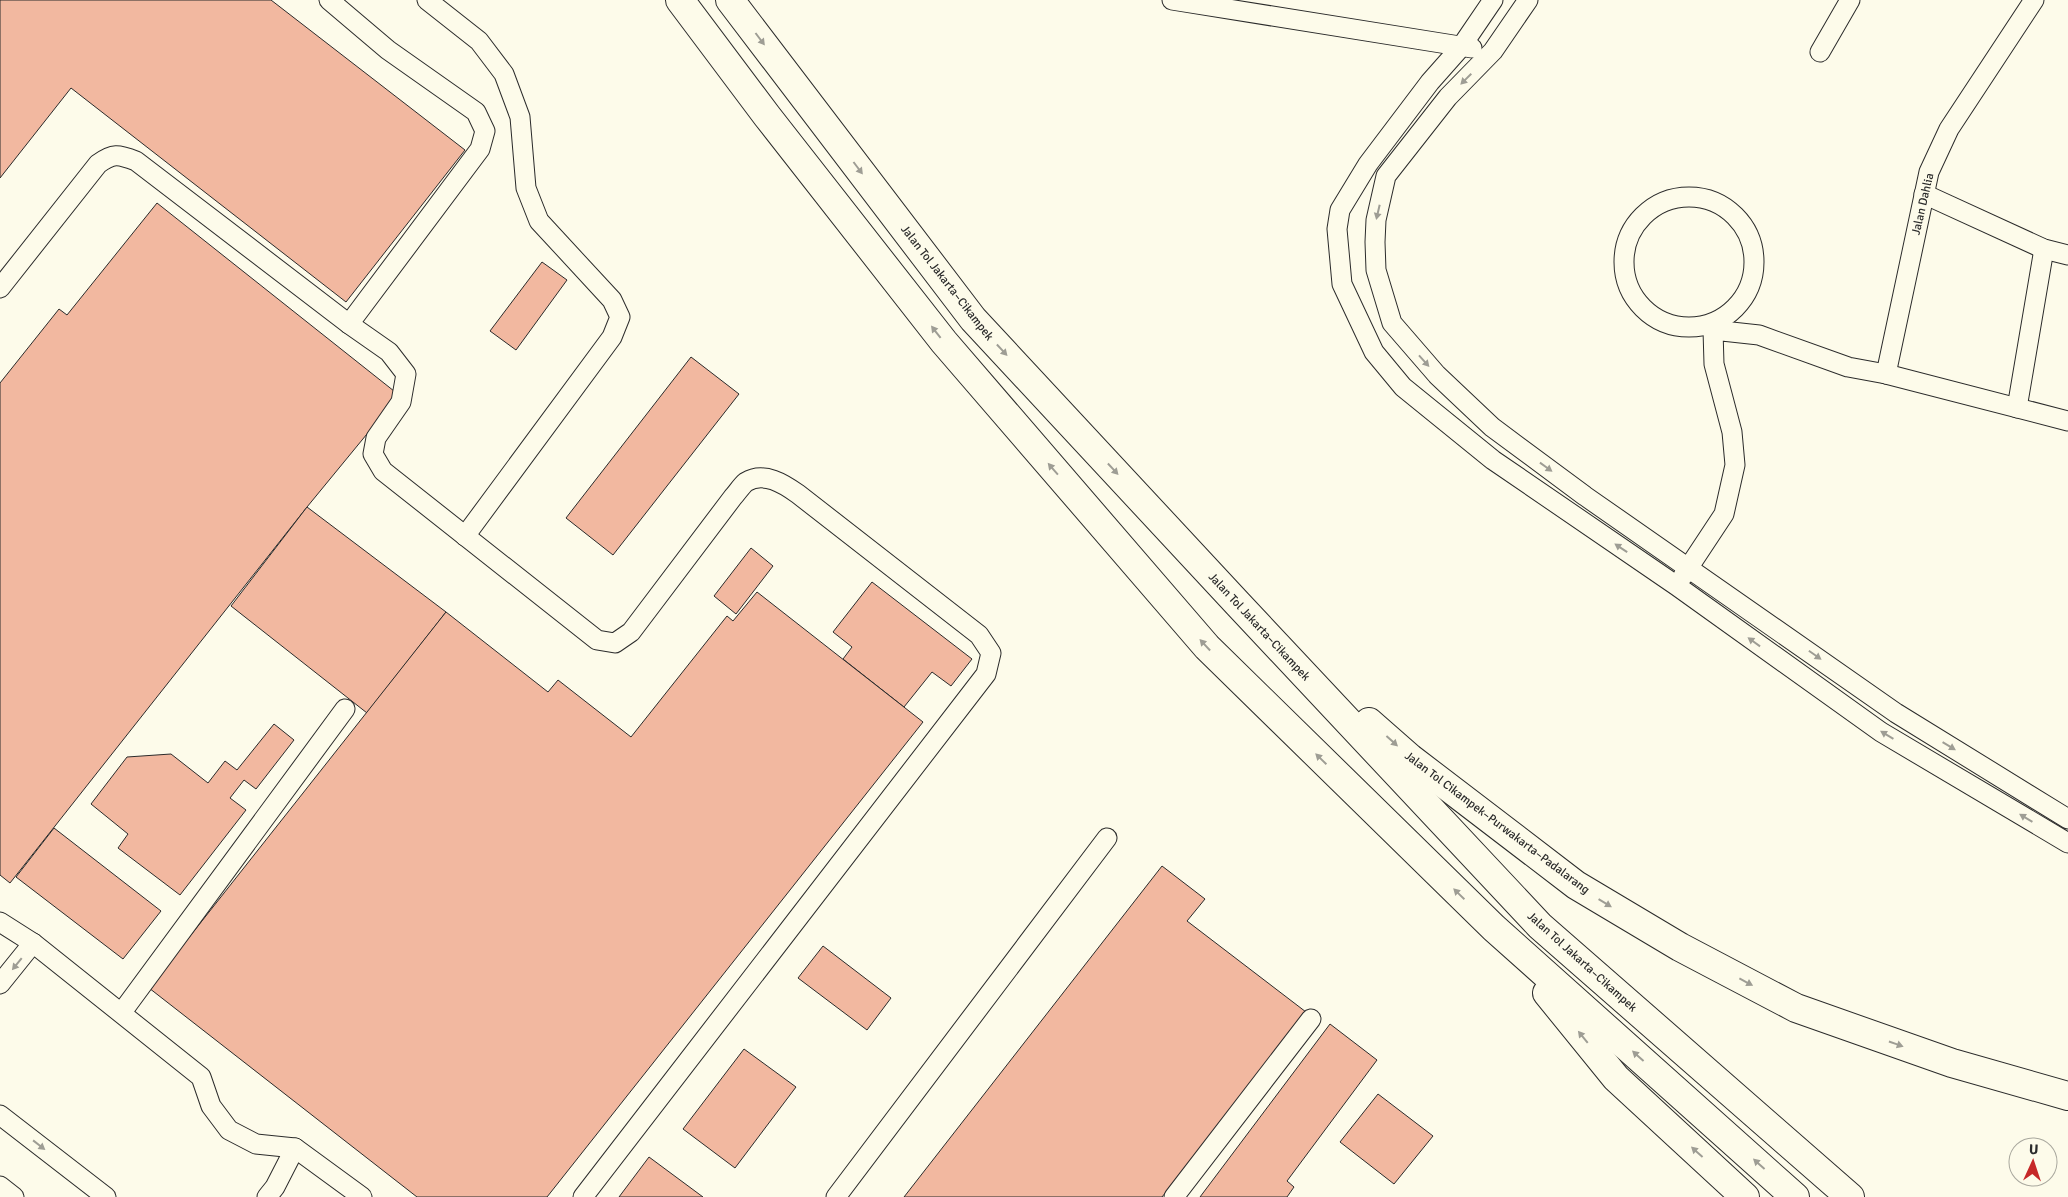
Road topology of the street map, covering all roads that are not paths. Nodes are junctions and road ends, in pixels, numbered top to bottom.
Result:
1 (329, 0) edge
2 (427, 0) edge
3 (680, 0) edge
4 (730, 0) edge
5 (1172, 0) edge
6 (1493, 0) edge
7 (1528, 0) edge
8 (1850, 0) edge
9 (2034, 0) edge
10 (1462, 47) junction
11 (1493, 51) junction
12 (1820, 52) dead end
13 (1924, 194) junction
14 (2044, 250) junction
15 (2068, 255) edge
16 (0, 288) edge
17 (349, 324) junction
18 (1710, 328) junction
19 (1886, 374) junction
20 (2017, 408) junction
21 (2068, 422) edge
22 (465, 536) junction
23 (1688, 567) junction
24 (1676, 586) junction
25 (1238, 604) junction
26 (345, 709) dead end
27 (2068, 818) edge
28 (1108, 838) dead end
29 (2068, 843) edge
30 (0, 922) edge
31 (1494, 928) junction
32 (33, 943) junction
33 (0, 984) edge
34 (122, 1012) junction
35 (1311, 1019) dead end
36 (2068, 1096) edge
37 (0, 1115) edge
38 (295, 1148) junction
39 (0, 1186) edge
40 (276, 1194) edge
41 (14, 1197) edge
42 (106, 1197) edge
43 (362, 1197) edge
44 (583, 1197) edge
45 (836, 1197) edge
46 (1174, 1197) edge
47 (1746, 1197) edge
48 (1795, 1197) edge
49 (1850, 1197) edge

1 - 17 street
2 - 22 street
31 -> 3 highway
4 -> 25 highway, Jalan Tol Jakarta–Cikampek
5 - 10 street
6 - 10 street
7 - 11 street
8 - 12 street
9 - 13 street, Jalan Dahlia
10 - 11 street
24 -> 10 street
11 -> 23 street
13 - 14 street
13 - 19 street, Jalan Dahlia
14 - 15 street
14 - 20 street
16 - 17 street
17 - 22 street
18 - 18 street
18 - 19 street
18 - 23 street
19 - 20 street
20 - 21 street
22 - 44 street
23 - 24 street
23 -> 27 street
29 -> 24 street
25 -> 36 highway, Jalan Tol Cikampek–Purwakarta–Padalarang
25 - 49 highway, Jalan Tol Jakarta–Cikampek
26 - 34 street
28 - 45 street
30 - 32 street
47 -> 31 highway
48 -> 31 highway
32 -> 33 street
32 - 34 street
34 - 38 street
35 - 46 street
37 -> 42 street
38 - 40 street
38 - 43 street
39 - 41 street

